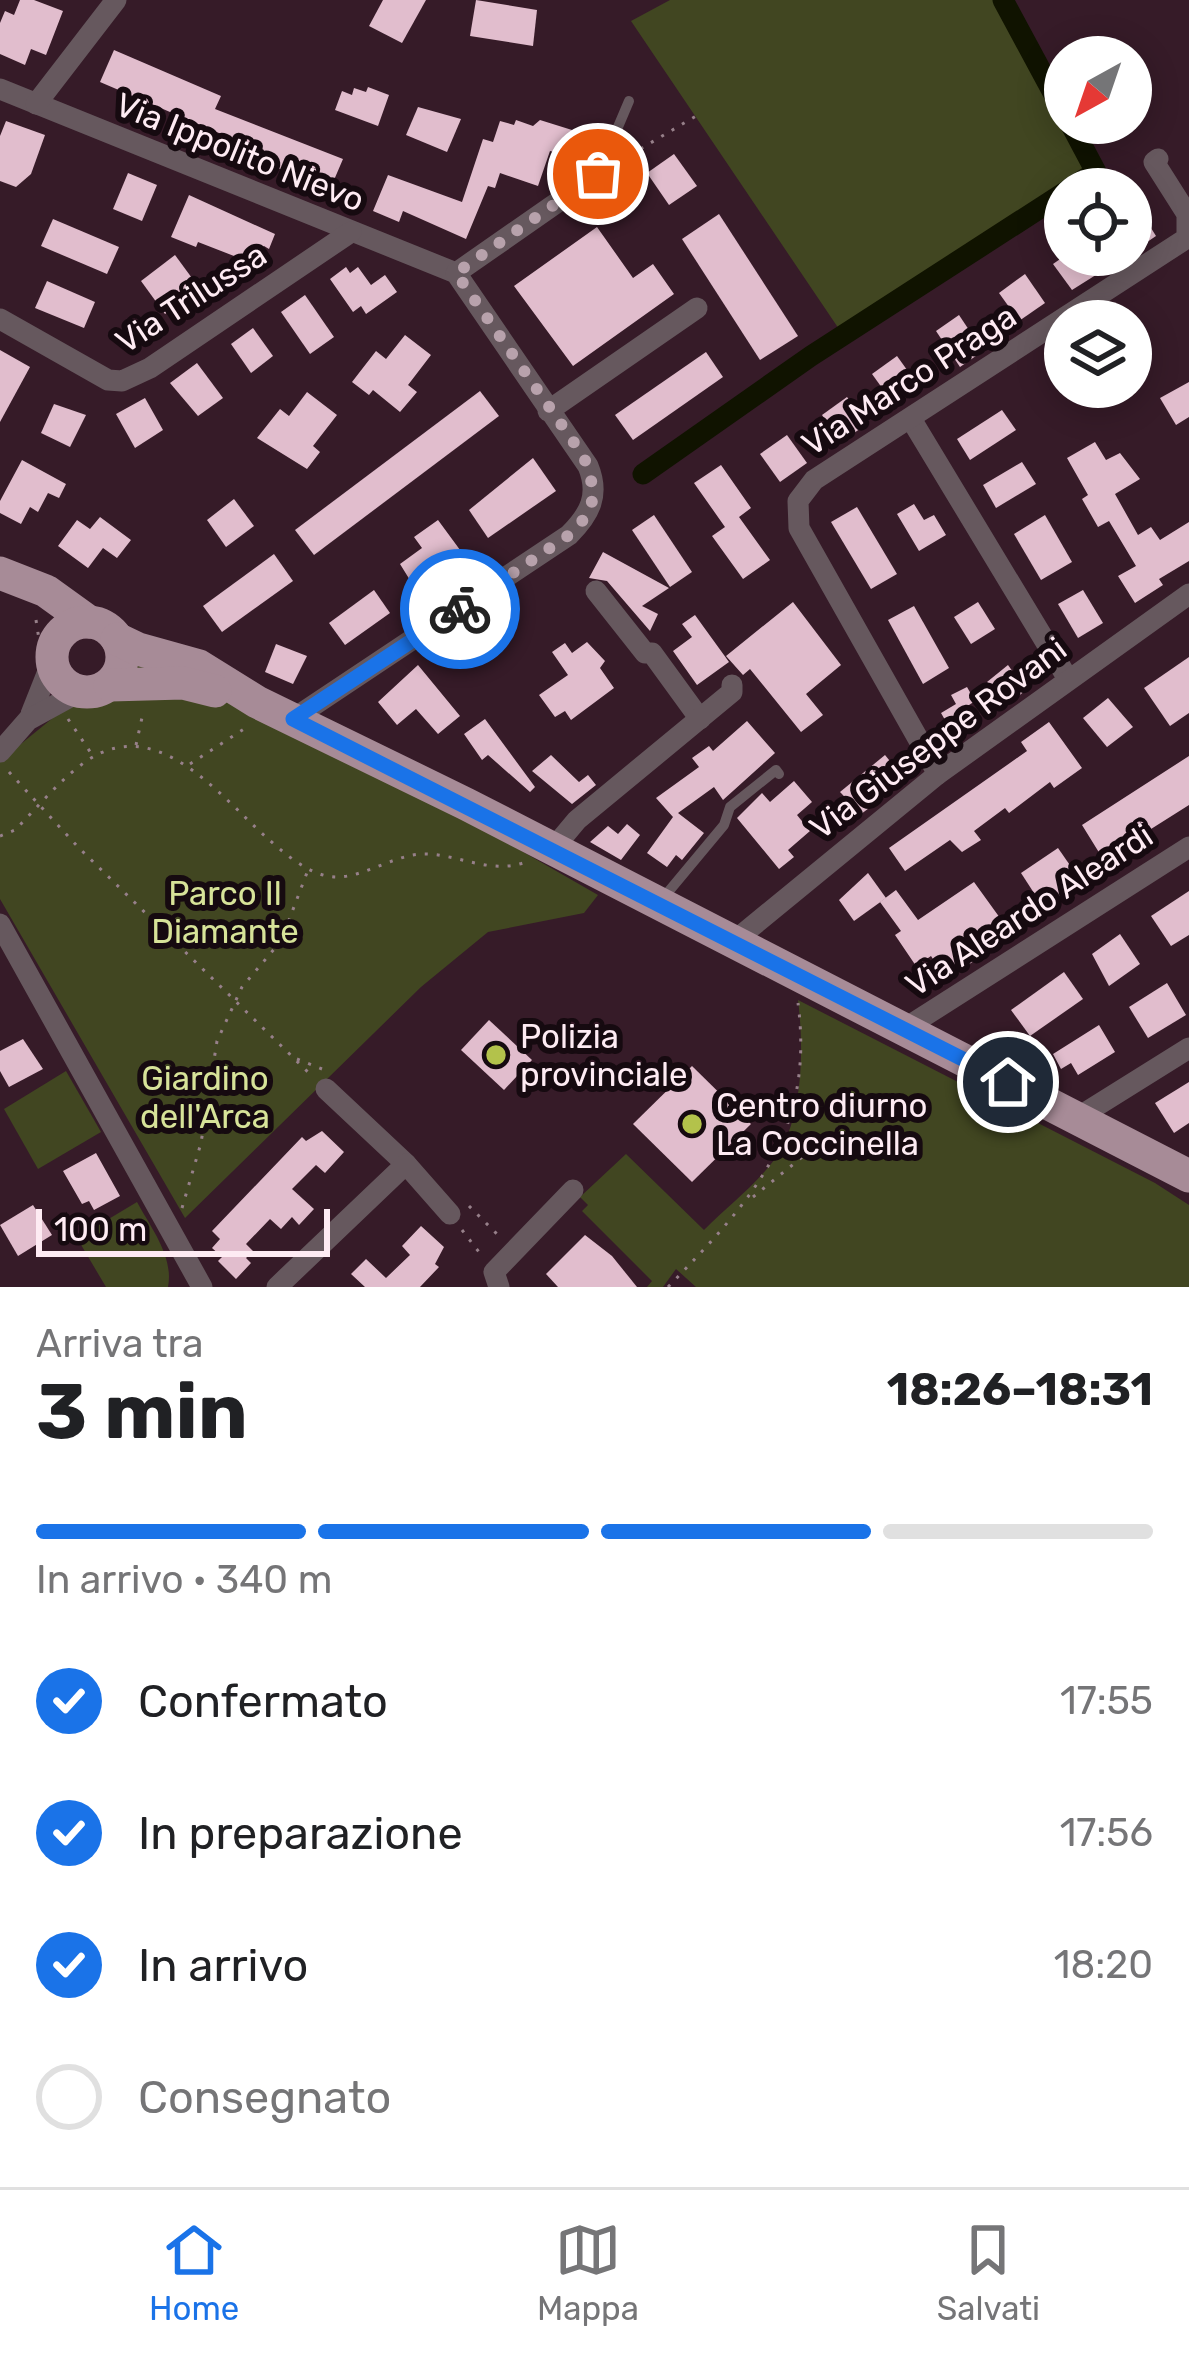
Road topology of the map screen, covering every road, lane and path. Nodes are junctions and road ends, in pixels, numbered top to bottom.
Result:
1 (116, 0) edge
2 (0, 89) edge
3 (629, 101) dead end
4 (36, 104) junction
5 (696, 116) dead end
6 (1158, 159) dead end
7 (598, 174) junction
8 (351, 232) junction
9 (1188, 240) edge
10 (456, 273) junction
11 (697, 308) dead end
12 (0, 319) edge
13 (548, 411) junction
14 (911, 419) junction
15 (10, 579) edge
16 (596, 591) dead end
17 (1189, 594) edge
18 (103, 631) junction
19 (54, 650) junction
20 (1069, 679) junction
21 (732, 685) dead end
22 (95, 688) junction
23 (274, 710) junction
24 (700, 719) junction
25 (28, 720) junction
26 (0, 752) edge
27 (0, 762) edge
28 (188, 765) junction
29 (779, 774) dead end
30 (938, 774) junction
31 (40, 806) junction
32 (0, 836) edge
33 (545, 847) junction
34 (1189, 847) edge
35 (309, 868) junction
36 (658, 904) junction
37 (0, 924) edge
38 (733, 942) junction
39 (797, 974) junction
40 (234, 999) junction
41 (904, 1029) junction
42 (1189, 1048) edge
43 (326, 1088) joint
44 (1077, 1118) junction
45 (844, 1123) dead end
46 (406, 1164) junction
47 (1189, 1176) edge
48 (573, 1190) dead end
49 (739, 1210) junction
50 (450, 1214) joint
51 (170, 1229) junction
52 (496, 1280) edge
53 (180, 1287) edge
54 (202, 1287) edge
55 (278, 1287) edge
56 (668, 1287) edge

1 - 4 street
2 - 4 street, Via Ippolito Nievo
3 - 7 lane
4 - 8 street, Via Ippolito Nievo
5 - 7 path
6 - 9 street, Via Marco Praga
7 - 10 street
8 - 10 street, Via Ippolito Nievo
8 - 12 street, Via Trilussa
9 - 14 street, Via Marco Praga
10 - 13 street
11 - 13 street
13 - 23 street
14 - 20 street
14 - 30 street, Via Marco Praga
15 - 18 main road
15 - 19 main road
16 - 24 street
17 - 20 street, Via Giuseppe Rovani
18 - 19 main road
18 - 22 main road
18 - 23 main road
19 - 22 main road
19 - 25 street
20 - 30 street, Via Giuseppe Rovani
21 - 24 street
22 - 23 main road
22 - 25 street
23 - 28 path
23 - 33 main road
24 - 33 street
25 - 26 street
27 - 31 path
28 - 31 path
28 - 35 path
29 - 36 lane
30 - 38 street, Via Giuseppe Rovani
31 - 32 path
31 - 40 path
33 - 35 path
33 - 36 main road
34 - 41 street, Via Aleardo Aleardi
35 - 40 path
36 - 38 main road
37 - 51 street
38 - 39 main road
39 - 41 main road
39 - 49 path
40 - 43 path
40 - 51 path
41 - 44 main road
42 - 44 street
43 - 46 street
44 - 47 main road
45 - 49 path
46 - 50 street
46 - 55 street
48 - 52 street
49 - 56 path
50 - 52 path
51 - 53 street
51 - 54 street

